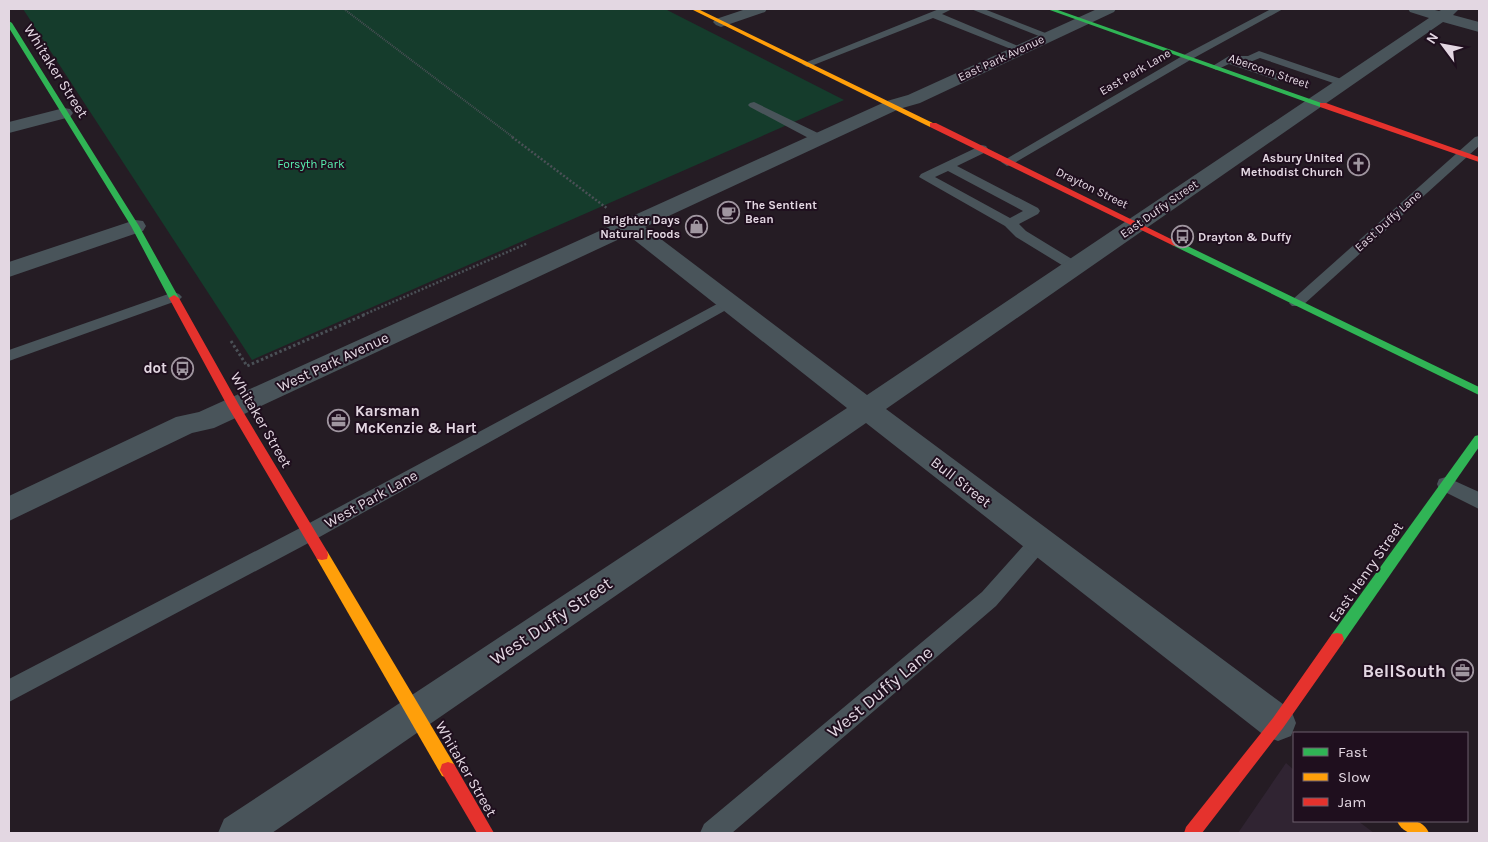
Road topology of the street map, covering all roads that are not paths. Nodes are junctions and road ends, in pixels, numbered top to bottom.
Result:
1 (694, 9) edge
2 (760, 9) edge
3 (947, 9) edge
4 (976, 9) edge
5 (1050, 9) edge
6 (1109, 9) edge
7 (1278, 9) edge
8 (1415, 9) edge
9 (1447, 12) edge
10 (932, 14) junction
11 (1083, 20) junction
12 (721, 22) junction
13 (9, 25) edge
14 (1479, 27) edge
15 (1048, 36) junction
16 (1020, 49) junction
17 (1188, 57) junction
18 (1228, 60) junction
19 (807, 64) junction
20 (1216, 67) junction
21 (1301, 68) junction
22 (1283, 79) junction
23 (1344, 83) junction
24 (1271, 86) junction
25 (1315, 102) junction
26 (754, 105) dead end
27 (893, 105) junction
28 (64, 113) junction
29 (9, 128) edge
30 (820, 139) junction
31 (1479, 140) edge
32 (982, 150) junction
33 (1463, 154) junction
34 (1479, 160) edge
35 (1007, 162) junction
36 (948, 166) junction
37 (639, 222) junction
38 (1010, 223) junction
39 (1137, 224) junction
40 (135, 226) junction
41 (1075, 267) junction
42 (9, 270) edge
43 (174, 297) junction
44 (730, 302) junction
45 (1297, 303) junction
46 (9, 356) edge
47 (1479, 392) edge
48 (234, 407) junction
49 (865, 408) junction
50 (1479, 441) edge
51 (1446, 484) junction
52 (1479, 502) edge
53 (9, 509) edge
54 (309, 533) junction
55 (1039, 542) junction
56 (9, 691) edge
57 (415, 712) junction
58 (1284, 728) junction
59 (1406, 822) edge
60 (238, 833) edge
61 (486, 833) edge
62 (713, 833) edge
63 (1192, 833) edge
64 (1421, 833) edge

1 - 12 main road, Drayton Street
2 - 12 street
3 - 10 lane
4 - 15 lane
5 - 11 main road, Abercorn Street
6 - 11 street, East Park Avenue
7 - 17 lane, East Park Lane
8 - 9 street
9 - 14 street
9 - 23 street, East Duffy Street
10 - 16 lane
10 - 19 lane
11 - 15 street, East Park Avenue
11 - 17 main road, Abercorn Street
12 - 19 main road, Drayton Street
13 - 28 main road, Whitaker Street
15 - 16 street, East Park Avenue
16 - 27 street, East Park Avenue
17 - 20 main road, Abercorn Street
17 - 35 lane, East Park Lane
18 - 20 lane
18 - 21 lane
18 - 22 lane
19 - 27 main road, Drayton Street
20 - 24 main road, Abercorn Street
21 - 22 lane
21 - 23 lane
22 - 24 lane
23 - 25 street, East Duffy Street
24 - 25 main road, Abercorn Street
25 - 33 main road, Abercorn Street
25 - 39 street, East Duffy Street
26 - 30 lane
27 - 30 street, East Park Avenue
27 - 32 main road, Drayton Street
28 - 29 street
28 - 40 main road, Whitaker Street
30 - 37 street
31 - 33 lane, East Duffy Lane
32 - 35 main road, Drayton Street
32 - 36 lane
33 - 34 main road, Abercorn Street
33 - 45 lane, East Duffy Lane
35 - 39 main road, Drayton Street
36 - 38 lane
36 - 38 lane
37 - 44 street, Bull Street
37 - 48 street, West Park Avenue
38 - 41 lane
39 - 41 street, East Duffy Street
39 - 45 main road, Drayton Street
40 - 42 street
40 - 43 main road, Whitaker Street
41 - 49 street, East Duffy Street
43 - 46 lane
43 - 48 main road, Whitaker Street
44 - 49 street, Bull Street
44 - 54 lane, West Park Lane
45 - 47 main road, Drayton Street
48 - 53 street, West Park Avenue
48 - 54 main road, Whitaker Street
49 - 55 street, Bull Street
49 - 57 street, West Duffy Street
50 - 51 main road, East Henry Street
51 - 52 lane
51 - 58 main road, East Henry Street
54 - 56 lane, West Park Lane
54 - 57 main road, Whitaker Street
55 - 58 street, Bull Street
55 - 62 lane, West Duffy Lane
57 - 60 street, West Duffy Street
57 - 61 main road, Whitaker Street
58 - 63 main road, East Henry Street
59 - 64 main road

